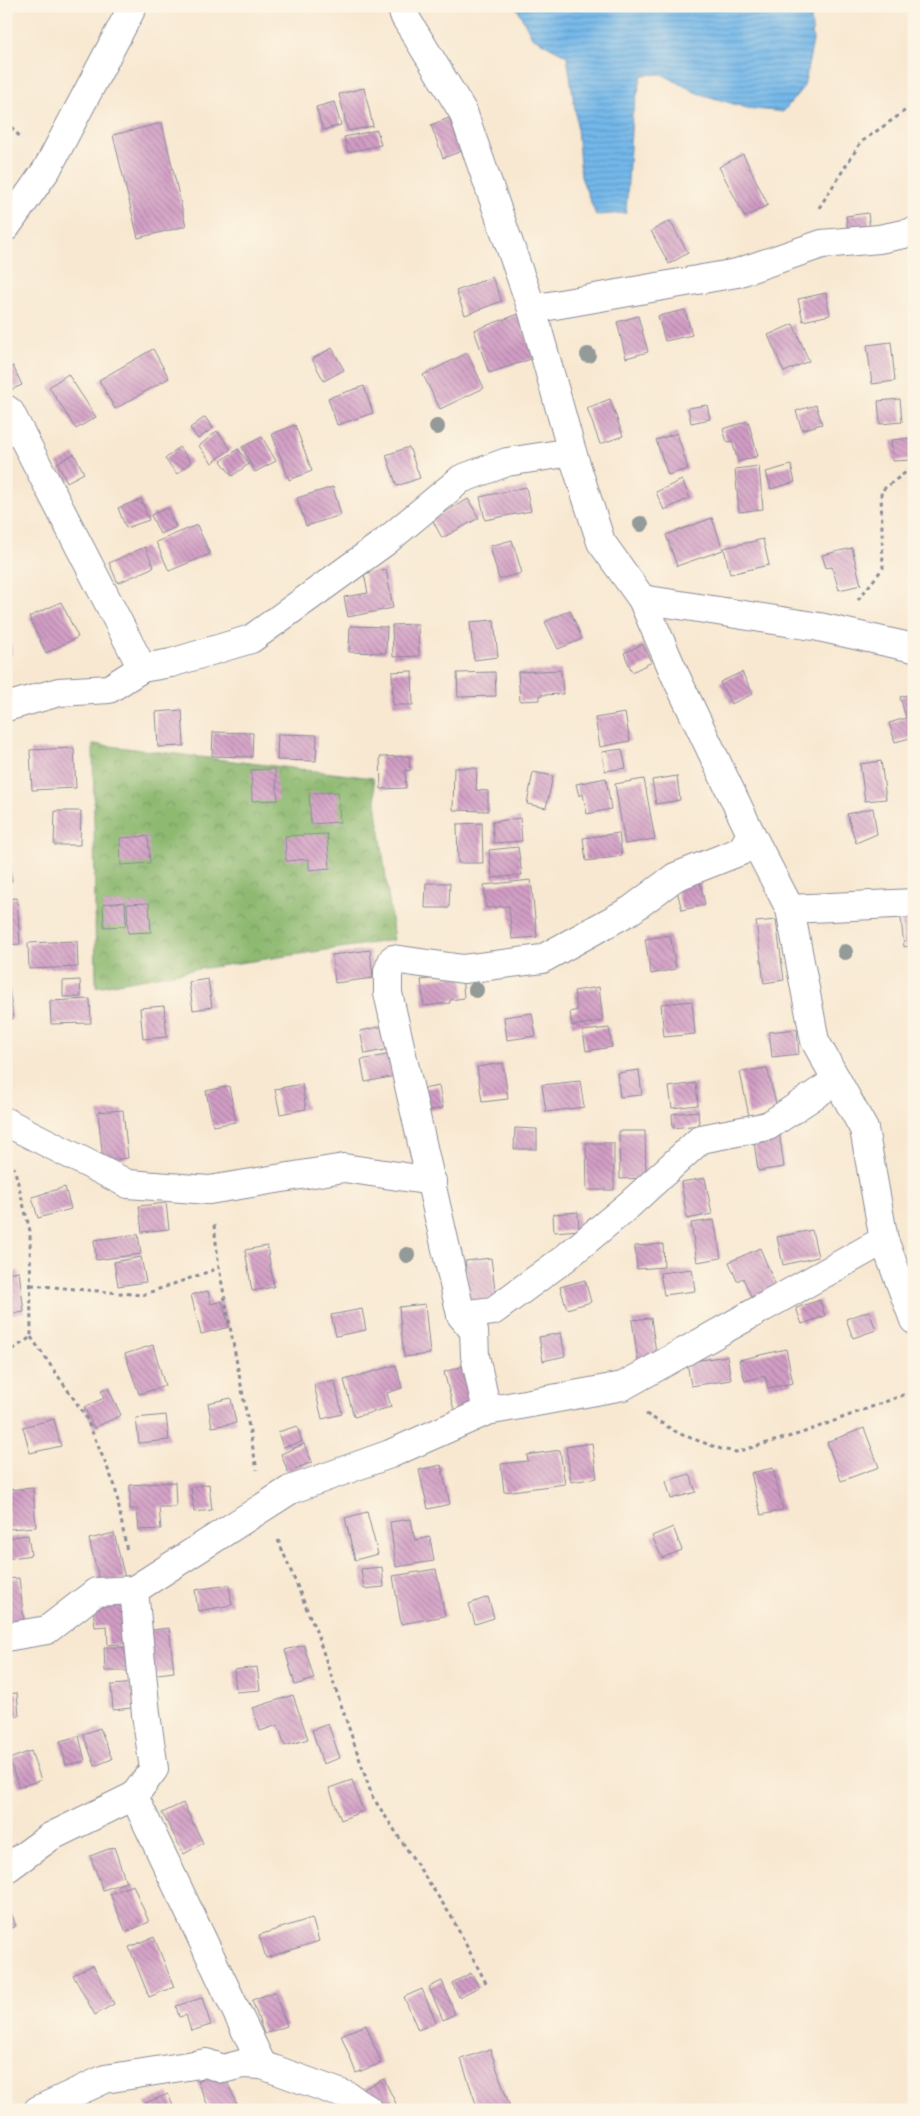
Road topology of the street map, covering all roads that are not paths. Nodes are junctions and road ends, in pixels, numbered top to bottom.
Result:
1 (133, 6) edge
2 (401, 6) edge
3 (6, 227) edge
4 (914, 232) edge
5 (532, 309) junction
6 (6, 409) edge
7 (572, 452) junction
8 (642, 599) junction
9 (914, 648) edge
10 (142, 668) junction
11 (6, 707) edge
12 (750, 834) junction
13 (914, 903) edge
14 (790, 909) junction
15 (837, 1080) junction
16 (6, 1122) edge
17 (432, 1181) junction
18 (884, 1240) junction
19 (461, 1316) junction
20 (914, 1320) edge
21 (487, 1411) junction
22 (134, 1590) junction
23 (6, 1637) edge
24 (134, 1796) junction
25 (6, 1869) edge
26 (262, 2065) junction
27 (38, 2110) edge
28 (369, 2110) edge

1 - 3 street
2 - 5 street
4 - 5 street
5 - 7 street
6 - 10 street
7 - 8 street
7 - 10 street
8 - 9 street
8 - 12 street
10 - 11 street
12 - 14 street
12 - 17 street
13 - 14 street
14 - 15 street
15 - 18 street
15 - 19 street
16 - 17 street
17 - 19 street
18 - 20 street
18 - 21 street
19 - 21 street
21 - 22 street
22 - 23 street
22 - 24 street
24 - 25 street
24 - 26 street
26 - 27 street
26 - 28 street

